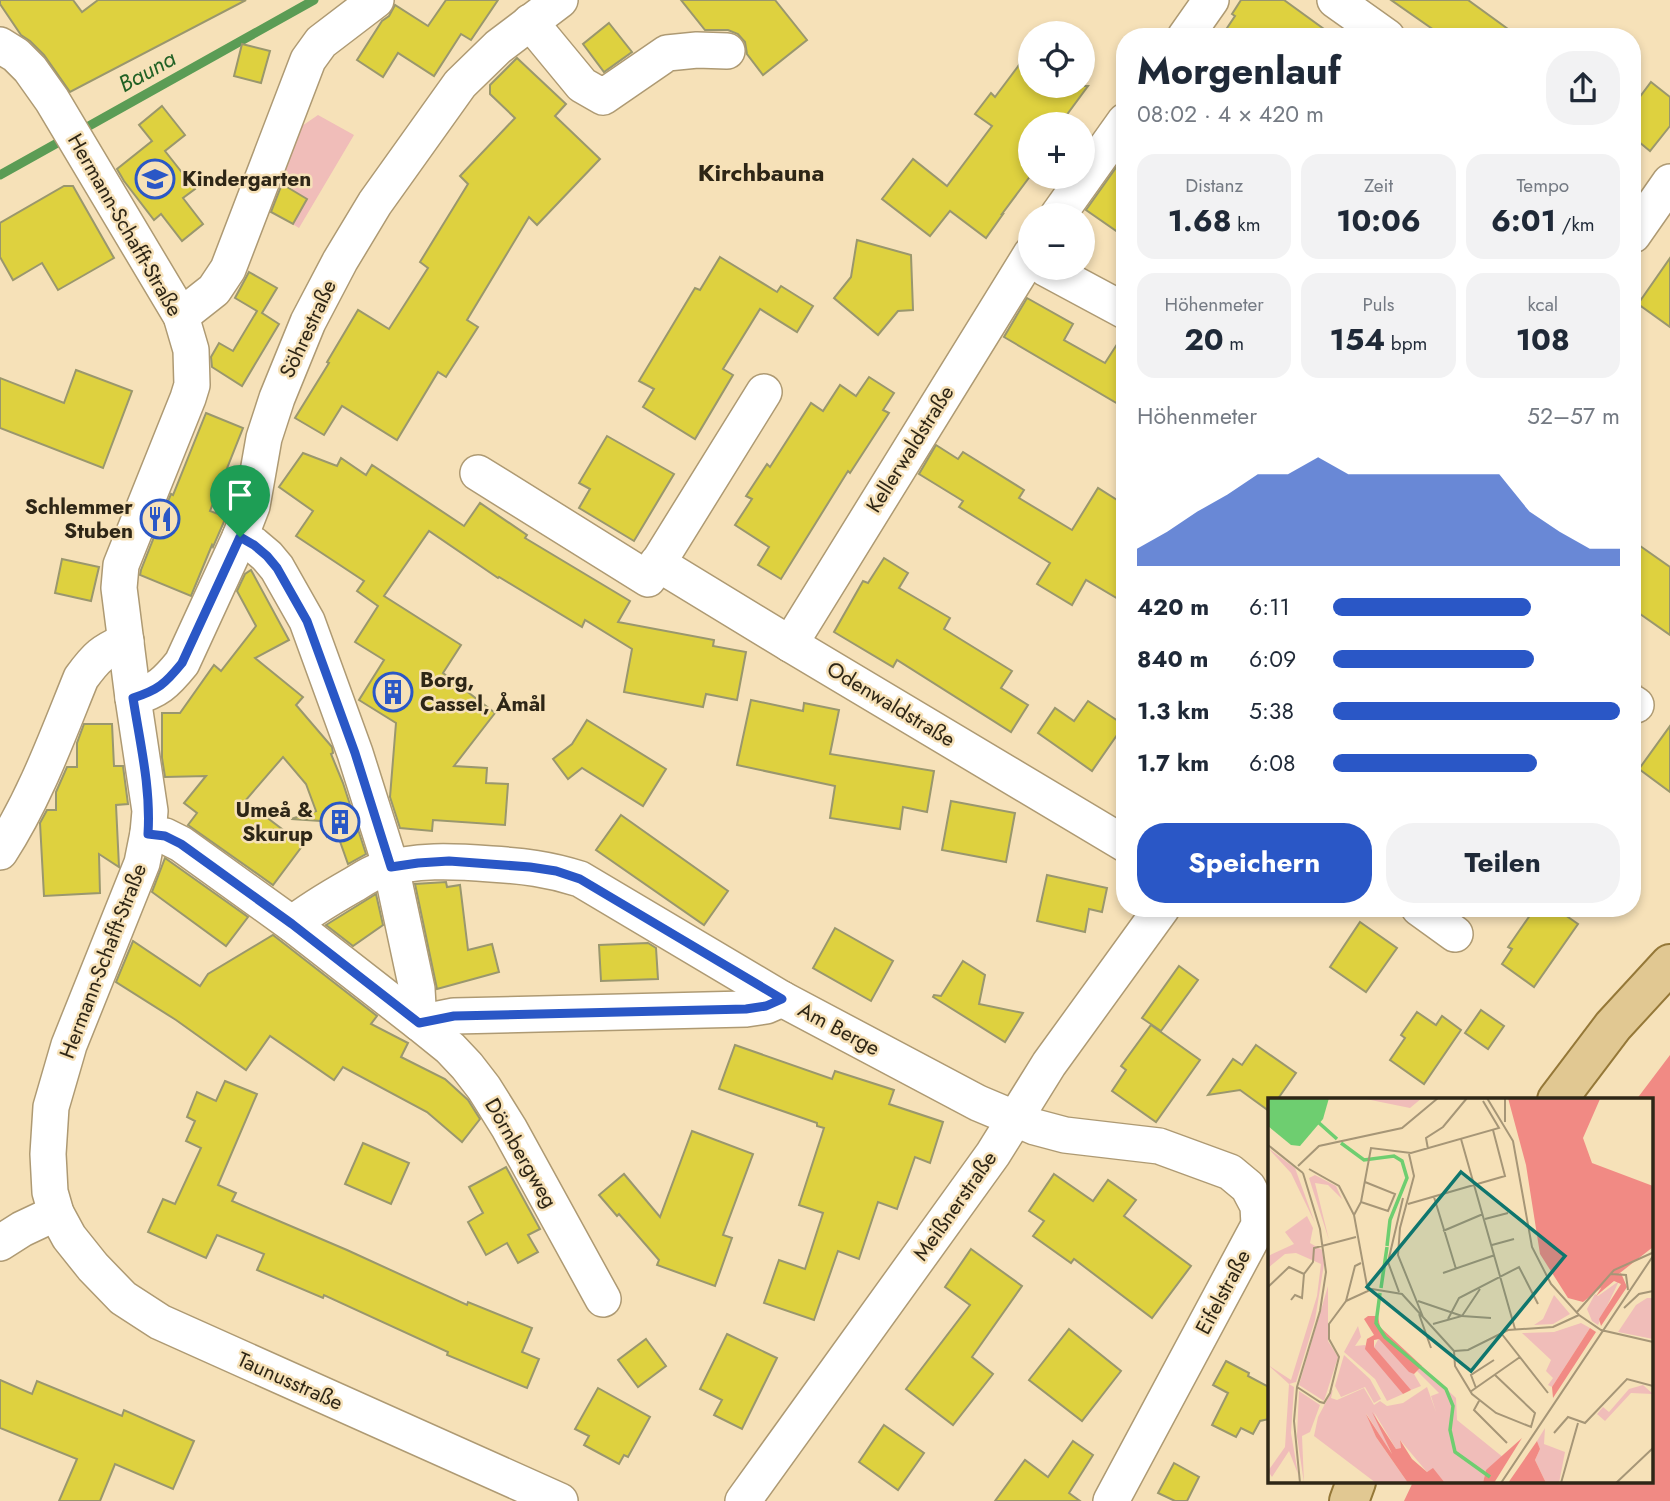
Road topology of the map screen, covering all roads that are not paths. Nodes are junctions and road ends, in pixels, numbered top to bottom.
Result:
1 (376, 0) edge
2 (560, 0) edge
3 (1211, 0) edge
4 (1335, 0) edge
5 (530, 22) junction
6 (1191, 28) edge
7 (1374, 28) edge
8 (0, 45) edge
9 (727, 51) dead end
10 (1116, 134) edge
11 (1670, 182) edge
12 (1067, 203) edge
13 (1645, 224) edge
14 (1020, 280) edge
15 (1069, 280) edge
16 (1116, 306) edge
17 (181, 316) junction
18 (764, 392) dead end
19 (478, 473) dead end
20 (240, 537) junction
21 (657, 563) junction
22 (126, 641) junction
23 (790, 644) junction
24 (133, 698) junction
25 (148, 834) junction
26 (1116, 839) edge
27 (0, 852) edge
28 (391, 867) junction
29 (1155, 917) edge
30 (1431, 917) edge
31 (292, 924) junction
32 (1455, 934) dead end
33 (1670, 964) edge
34 (782, 999) junction
35 (419, 1023) junction
36 (1559, 1098) edge
37 (1014, 1118) junction
38 (56, 1213) junction
39 (0, 1243) edge
40 (603, 1298) dead end
41 (1355, 1484) edge
42 (549, 1499) edge
43 (743, 1501) edge
44 (1111, 1501) edge
45 (1349, 1501) edge

1 - 17 street
2 - 5 street, Söhrestraße
3 - 6 street
4 - 7 street
5 - 9 street
5 - 20 street, Söhrestraße
8 - 17 street, Hermann-Schafft-Straße
10 - 12 street
11 - 13 street
14 - 23 street, Kellerwaldstraße
15 - 16 street
17 - 22 street, Hermann-Schafft-Straße
18 - 21 street
19 - 21 street
20 - 24 street, Söhrestraße
20 - 28 street
21 - 23 street, Odenwaldstraße
22 - 24 street, Hermann-Schafft-Straße
22 - 27 street
23 - 26 street, Odenwaldstraße
24 - 25 street, Hermann-Schafft-Straße
25 - 31 street, Dörnbergweg
25 - 38 street, Hermann-Schafft-Straße
28 - 31 street, Am Berge
28 - 34 street, Am Berge
28 - 35 street
29 - 37 street, Meißnerstraße
30 - 32 street
31 - 35 street, Dörnbergweg
33 - 36 main road
34 - 35 street
34 - 37 street, Am Berge
35 - 40 street, Dörnbergweg
37 - 43 street, Meißnerstraße
37 - 44 street, Eifelstraße
38 - 39 street
38 - 42 street, Taunusstraße
41 - 45 main road

